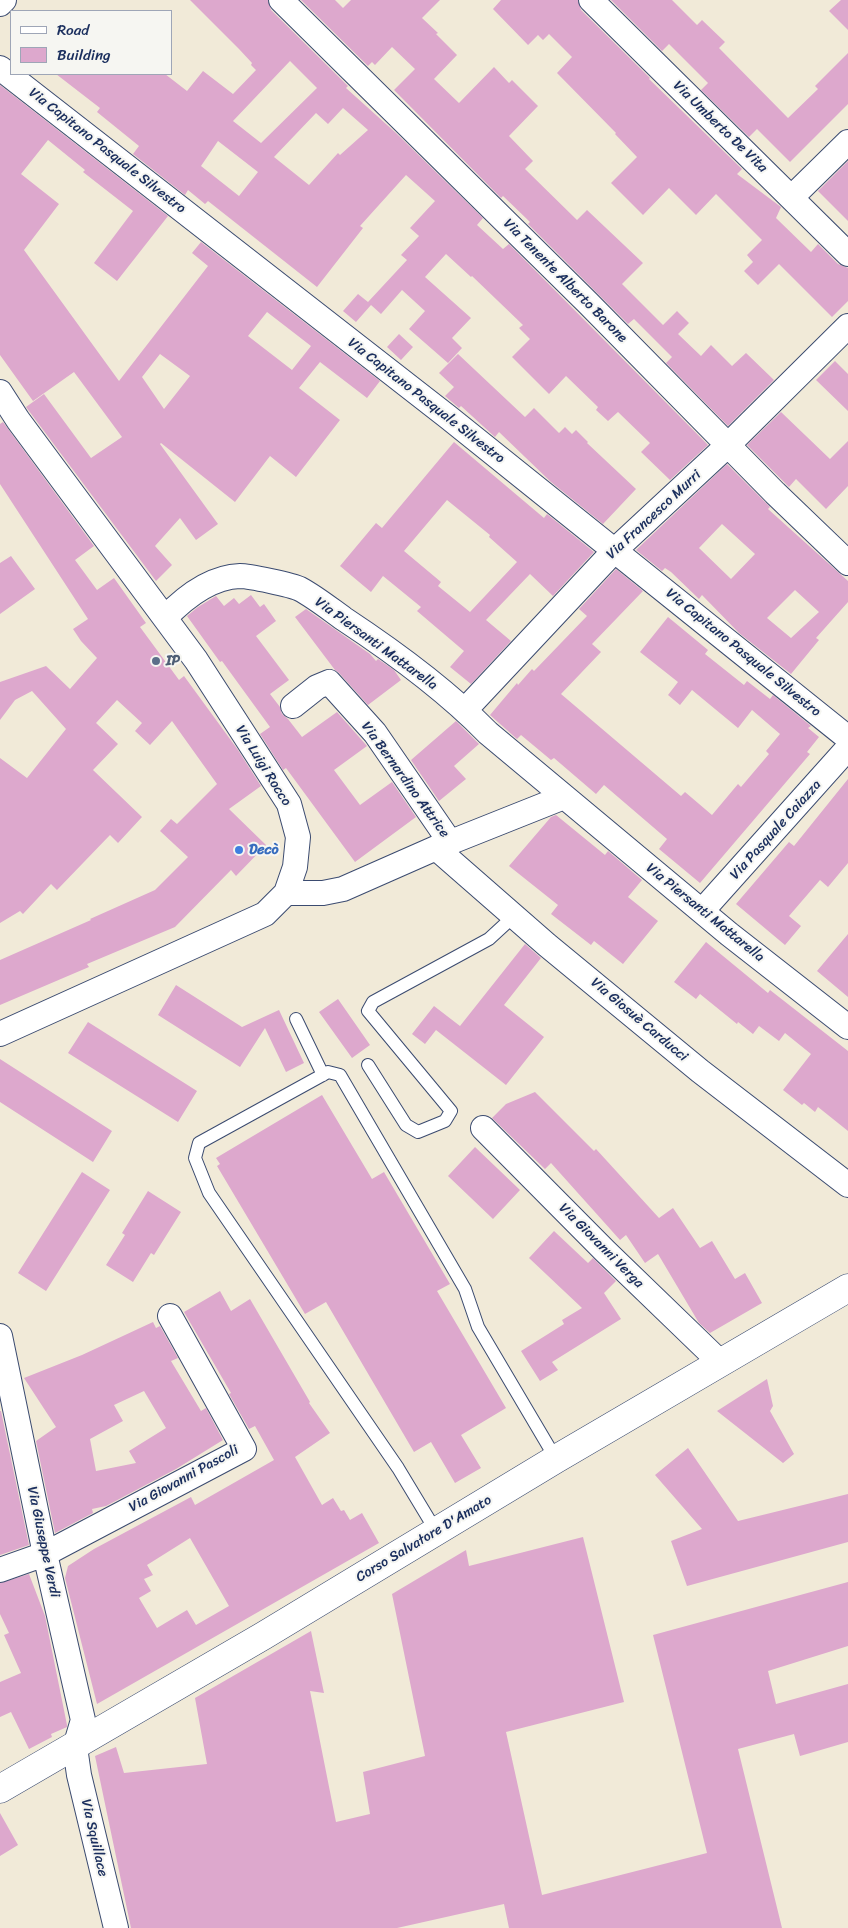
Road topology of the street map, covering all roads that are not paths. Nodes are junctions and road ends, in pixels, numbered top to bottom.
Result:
1 (4, 0) edge
2 (282, 0) edge
3 (591, 0) edge
4 (0, 4) edge
5 (0, 68) edge
6 (848, 142) edge
7 (792, 197) junction
8 (848, 254) edge
9 (848, 326) edge
10 (0, 392) edge
11 (728, 445) junction
12 (615, 550) junction
13 (848, 563) edge
14 (165, 618) junction
15 (294, 706) dead end
16 (465, 710) junction
17 (848, 738) edge
18 (848, 748) edge
19 (564, 796) junction
20 (443, 845) junction
21 (286, 893) junction
22 (702, 911) junction
23 (514, 916) junction
24 (296, 1019) dead end
25 (848, 1027) edge
26 (0, 1034) edge
27 (368, 1065) dead end
28 (323, 1075) junction
29 (483, 1128) dead end
30 (848, 1185) edge
31 (848, 1288) edge
32 (170, 1316) dead end
33 (0, 1336) edge
34 (721, 1363) junction
35 (556, 1459) junction
36 (436, 1531) junction
37 (45, 1554) junction
38 (0, 1570) edge
39 (75, 1747) junction
40 (0, 1789) edge
41 (116, 1928) edge

1 - 4 street
2 - 11 street, Via Tenente Alberto Barone
3 - 7 street, Via Umberto De Vita
5 - 12 street, Via Capitano Pasquale Silvestro
6 - 7 street
7 - 8 street, Via Umberto De Vita
9 - 11 street, Via Francesco Murri
10 - 14 street, Via Luigi Rocco
11 - 12 street, Via Francesco Murri
11 - 13 street, Via Tenente Alberto Barone
12 - 16 street, Via Francesco Murri
12 - 17 street, Via Capitano Pasquale Silvestro
14 - 16 street, Via Piersanti Mattarella
14 - 21 street, Via Luigi Rocco
15 - 20 street, Via Bernardino Attrice
16 - 19 street, Via Piersanti Mattarella
18 - 22 street, Via Pasquale Caiazza
19 - 20 street
19 - 22 street, Via Piersanti Mattarella
20 - 21 street
20 - 23 street, Via Giosuè Carducci
21 - 26 street, Via Luigi Rocco
22 - 25 street, Via Piersanti Mattarella
23 - 27 lane
23 - 30 street, Via Giosuè Carducci
24 - 28 lane
28 - 35 lane
28 - 36 lane
29 - 34 street, Via Giovanni Verga
31 - 34 street, Corso Salvatore D'Amato
32 - 37 street, Via Giovanni Pascoli
33 - 37 street, Via Giuseppe Verdi
34 - 35 street, Corso Salvatore D'Amato
35 - 36 street, Corso Salvatore D'Amato
36 - 39 street, Corso Salvatore D'Amato
37 - 38 street
37 - 39 street, Via Giuseppe Verdi
39 - 40 street, Corso Salvatore D'Amato
39 - 41 street, Via Squillace

